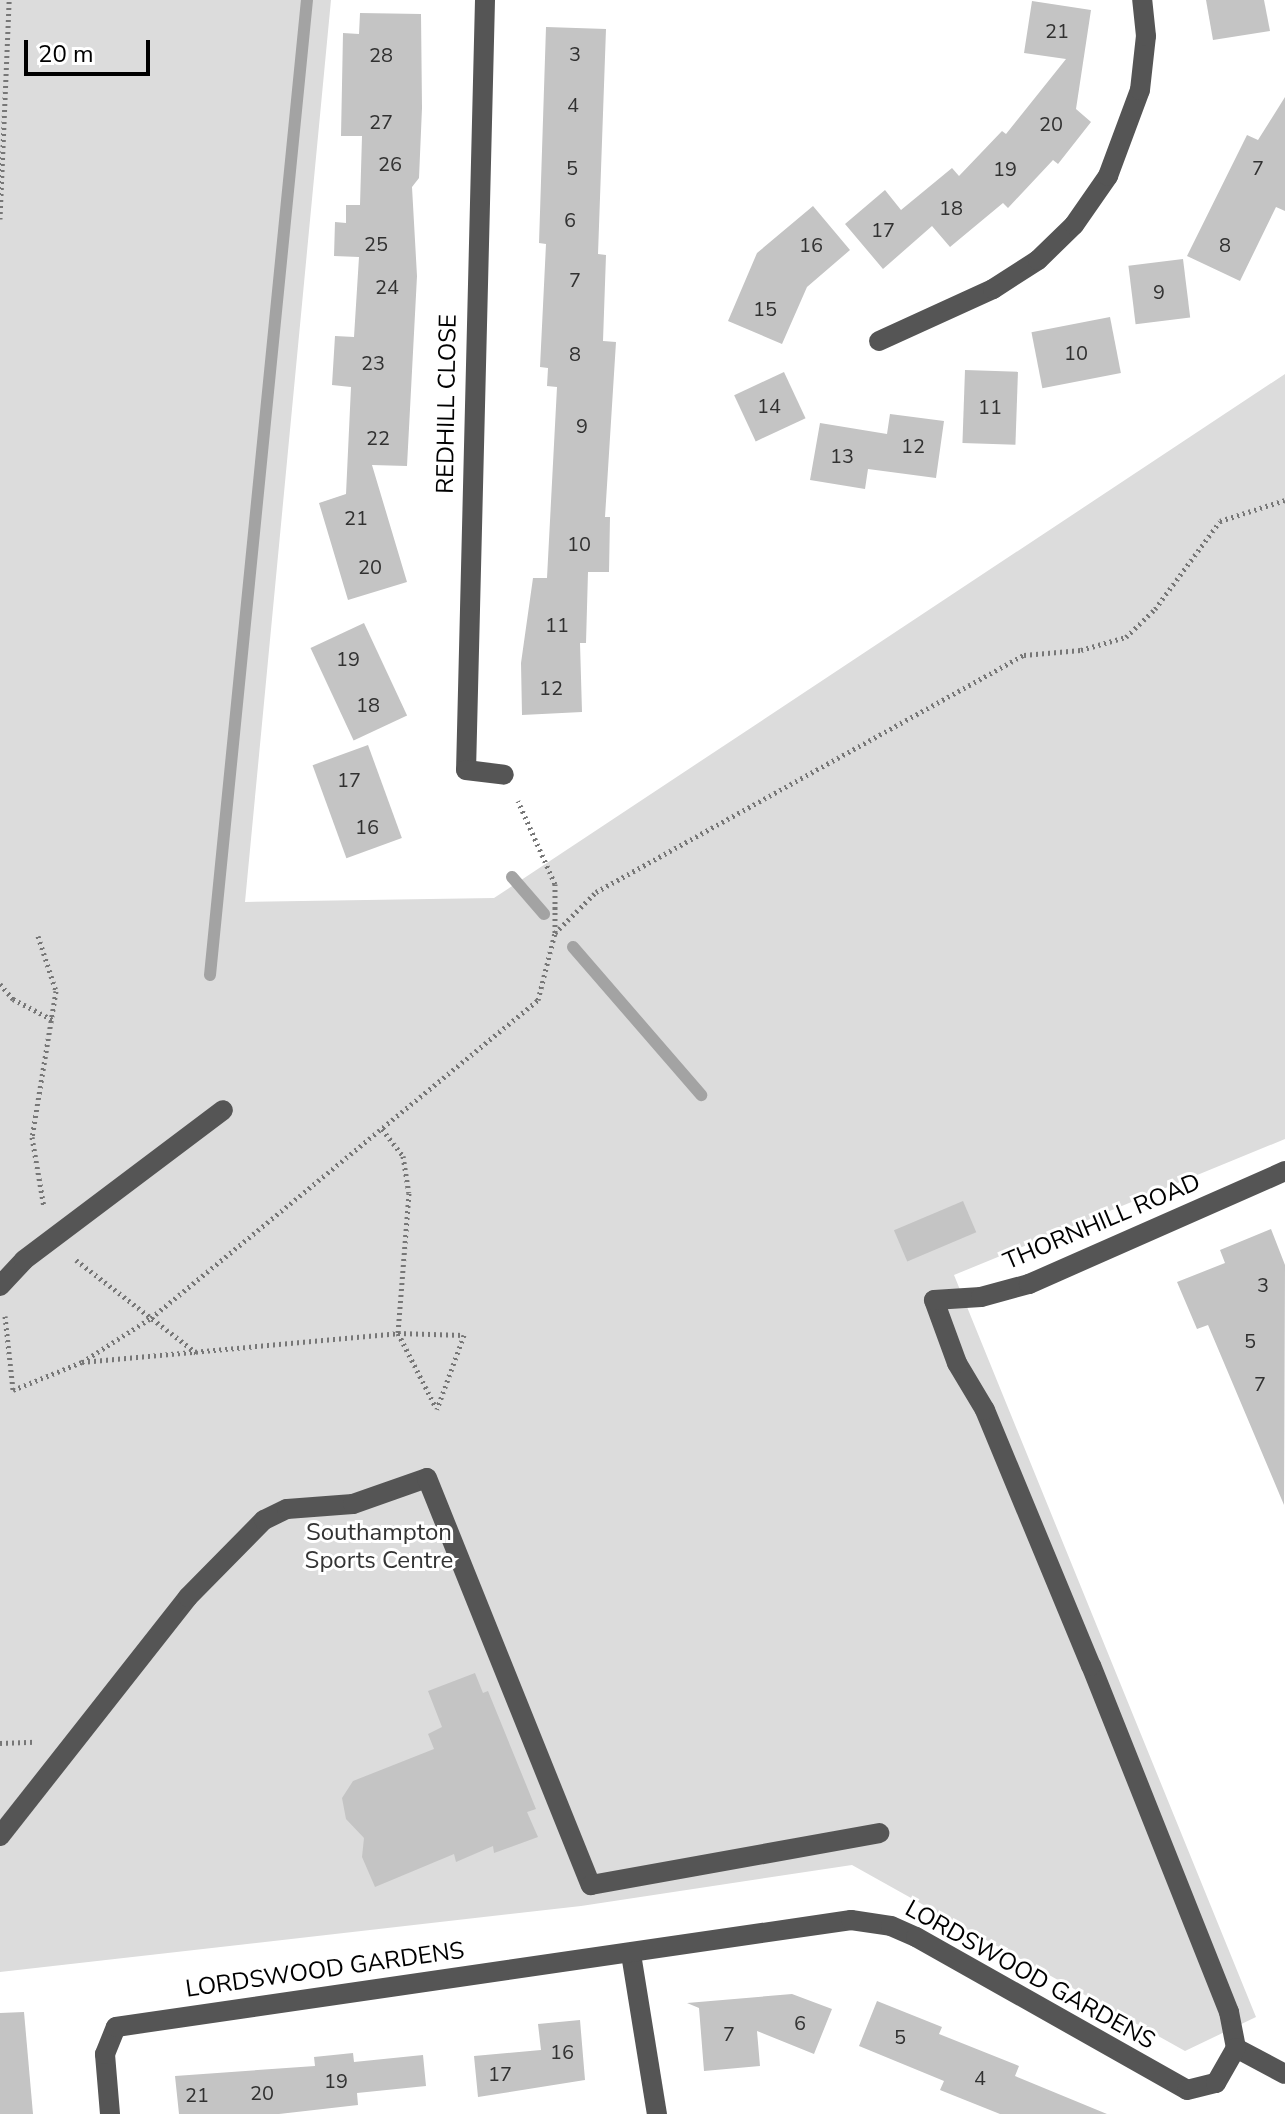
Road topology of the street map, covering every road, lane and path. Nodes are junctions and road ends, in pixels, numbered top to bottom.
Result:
1 (9, 0) edge
2 (485, 0) edge
3 (1142, 0) edge
4 (0, 219) edge
5 (879, 341) dead end
6 (1285, 500) edge
7 (504, 775) joint
8 (555, 933) junction
9 (38, 936) dead end
10 (0, 984) edge
11 (53, 1020) junction
12 (223, 1110) dead end
13 (382, 1129) junction
14 (1285, 1171) edge
15 (51, 1240) junction
16 (1, 1285) edge
17 (151, 1318) junction
18 (398, 1333) junction
19 (199, 1355) junction
20 (82, 1362) junction
21 (879, 1833) dead end
22 (0, 1836) edge
23 (631, 1954) junction
24 (1236, 2048) junction
25 (1285, 2074) edge
26 (110, 2114) edge
27 (657, 2114) edge

1 - 4 path
2 - 7 street, REDHILL CLOSE
3 - 5 street
6 - 8 path
7 - 8 path
8 - 13 path
9 - 11 path
10 - 11 path
11 - 15 path
12 - 15 street
13 - 17 path
13 - 18 path
14 - 24 street, THORNHILL ROAD
15 - 16 street
15 - 17 path
16 - 20 path
17 - 19 path
17 - 20 path
18 - 18 path
18 - 19 path
19 - 20 path
21 - 22 street
23 - 24 street, LORDSWOOD GARDENS
23 - 26 street, LORDSWOOD GARDENS
23 - 27 street
24 - 25 street

